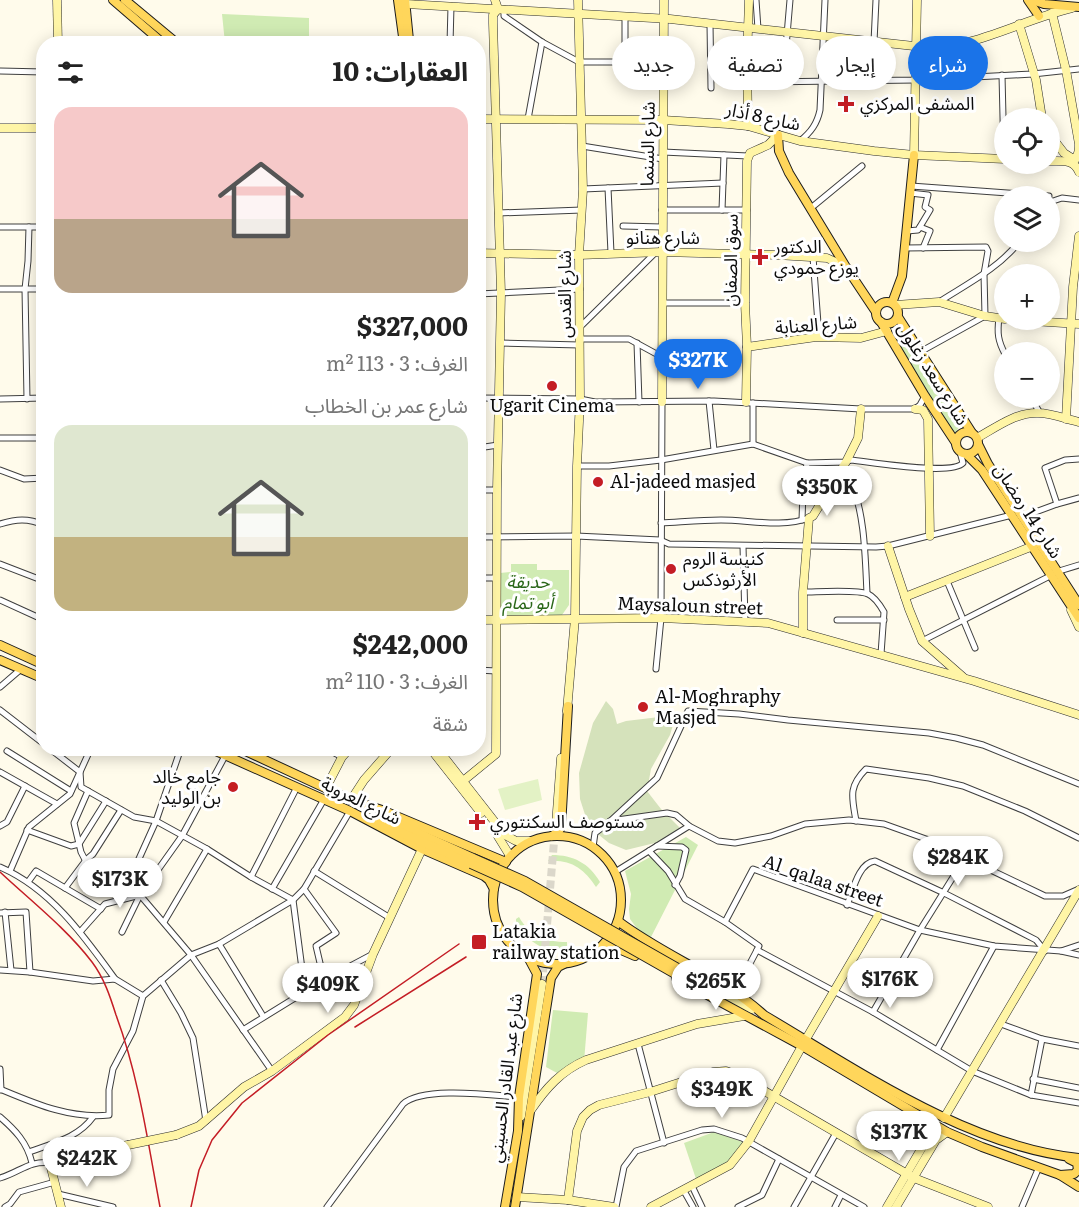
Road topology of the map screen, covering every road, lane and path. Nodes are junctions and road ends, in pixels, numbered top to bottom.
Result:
1 (57, 0) edge
2 (113, 0) edge
3 (125, 0) edge
4 (495, 0) edge
5 (578, 0) edge
6 (664, 0) edge
7 (749, 0) edge
8 (756, 0) edge
9 (789, 0) edge
10 (825, 0) edge
11 (876, 0) edge
12 (917, 0) edge
13 (1027, 0) edge
14 (1032, 0) edge
15 (403, 1) edge
16 (451, 6) junction
17 (1076, 7) edge
18 (501, 9) junction
19 (1052, 13) junction
20 (578, 15) junction
21 (1039, 16) junction
22 (625, 18) junction
23 (664, 19) junction
24 (710, 24) junction
25 (1019, 24) junction
26 (753, 28) junction
27 (788, 31) junction
28 (156, 35) edge
29 (58, 36) edge
30 (404, 36) edge
31 (408, 36) edge
32 (450, 36) edge
33 (710, 36) edge
34 (788, 36) edge
35 (822, 36) joint
36 (874, 36) edge
37 (916, 36) edge
38 (988, 36) edge
39 (542, 42) junction
40 (579, 62) junction
41 (1079, 69) edge
42 (1066, 70) junction
43 (0, 71) edge
44 (36, 72) edge
45 (1033, 74) junction
46 (1002, 75) junction
47 (988, 76) edge
48 (820, 90) edge
49 (916, 90) edge
50 (1003, 108) edge
51 (1040, 108) edge
52 (486, 119) edge
53 (528, 119) junction
54 (580, 119) junction
55 (497, 120) junction
56 (663, 120) junction
57 (748, 126) junction
58 (0, 128) edge
59 (36, 128) edge
60 (778, 135) junction
61 (800, 141) junction
62 (582, 146) junction
63 (1060, 148) edge
64 (663, 155) junction
65 (724, 155) junction
66 (914, 155) junction
67 (748, 156) junction
68 (994, 159) edge
69 (1074, 161) edge
70 (861, 166) dead end
71 (1079, 172) edge
72 (723, 183) junction
73 (663, 186) junction
74 (608, 188) junction
75 (583, 189) junction
76 (910, 190) junction
77 (994, 195) edge
78 (1060, 199) edge
79 (1079, 200) edge
80 (811, 208) junction
81 (582, 210) junction
82 (662, 210) junction
83 (723, 210) junction
84 (747, 210) junction
85 (498, 213) junction
86 (623, 226) dead end
87 (0, 227) edge
88 (29, 227) junction
89 (36, 227) edge
90 (662, 227) junction
91 (920, 227) junction
92 (907, 231) junction
93 (1079, 236) edge
94 (905, 248) junction
95 (923, 248) junction
96 (659, 252) junction
97 (1011, 252) edge
98 (611, 253) junction
99 (486, 254) edge
100 (746, 254) junction
101 (499, 255) junction
102 (579, 255) junction
103 (813, 257) junction
104 (846, 267) junction
105 (984, 274) junction
106 (1076, 287) edge
107 (0, 289) edge
108 (25, 289) junction
109 (36, 289) edge
110 (580, 289) junction
111 (486, 294) edge
112 (501, 294) junction
113 (939, 302) junction
114 (662, 303) junction
115 (745, 303) junction
116 (893, 304) junction
117 (876, 312) junction
118 (986, 316) junction
119 (898, 317) junction
120 (994, 318) edge
121 (881, 322) junction
122 (1060, 323) edge
123 (1075, 324) edge
124 (580, 327) junction
125 (887, 331) junction
126 (819, 337) junction
127 (580, 342) junction
128 (500, 343) junction
129 (637, 343) junction
130 (747, 347) junction
131 (920, 352) junction
132 (662, 357) junction
133 (924, 396) junction
134 (36, 398) edge
135 (486, 398) edge
136 (499, 398) junction
137 (0, 399) edge
138 (27, 399) junction
139 (580, 399) junction
140 (709, 401) junction
141 (639, 402) junction
142 (662, 402) junction
143 (749, 402) junction
144 (1037, 408) edge
145 (915, 409) junction
146 (861, 410) junction
147 (1040, 413) junction
148 (1066, 419) junction
149 (1079, 422) edge
150 (0, 438) edge
151 (36, 438) edge
152 (976, 438) junction
153 (753, 444) junction
154 (498, 445) junction
155 (486, 447) edge
156 (714, 450) junction
157 (961, 450) junction
158 (1079, 459) edge
159 (661, 460) junction
160 (846, 462) junction
161 (807, 463) junction
162 (577, 466) junction
163 (928, 469) junction
164 (0, 470) edge
165 (36, 478) edge
166 (850, 480) dead end
167 (486, 490) edge
168 (496, 490) junction
169 (1079, 498) edge
170 (1057, 504) junction
171 (1011, 515) junction
172 (1022, 518) junction
173 (806, 519) junction
174 (36, 522) edge
175 (661, 523) junction
176 (0, 524) edge
177 (576, 536) junction
178 (930, 536) junction
179 (486, 537) edge
180 (496, 537) junction
181 (660, 540) junction
182 (743, 546) junction
183 (806, 546) junction
184 (888, 546) junction
185 (1033, 546) junction
186 (865, 547) junction
187 (0, 564) edge
188 (1079, 565) edge
189 (1053, 574) junction
190 (36, 578) edge
191 (486, 578) edge
192 (496, 578) junction
193 (947, 581) junction
194 (803, 592) junction
195 (867, 593) junction
196 (905, 597) junction
197 (0, 600) edge
198 (1075, 602) edge
199 (36, 616) edge
200 (1078, 617) edge
201 (575, 618) junction
202 (662, 618) junction
203 (486, 620) edge
204 (496, 620) junction
205 (745, 620) junction
206 (837, 620) dead end
207 (884, 620) junction
208 (963, 620) junction
209 (1079, 627) edge
210 (803, 633) junction
211 (922, 641) junction
212 (0, 645) edge
213 (975, 648) dead end
214 (881, 654) junction
215 (28, 658) junction
216 (0, 660) edge
217 (36, 660) edge
218 (656, 669) dead end
219 (22, 670) junction
220 (486, 670) edge
221 (496, 670) junction
222 (36, 676) edge
223 (965, 678) junction
224 (0, 687) edge
225 (568, 706) junction
226 (0, 710) edge
227 (1079, 717) edge
228 (36, 738) edge
229 (7, 751) dead end
230 (59, 756) edge
231 (87, 756) edge
232 (178, 756) edge
233 (225, 756) joint
234 (256, 756) edge
235 (385, 756) edge
236 (436, 756) edge
237 (443, 756) edge
238 (342, 757) edge
239 (0, 772) edge
240 (80, 772) junction
241 (463, 781) junction
242 (1079, 784) edge
243 (24, 786) junction
244 (326, 788) junction
245 (296, 789) junction
246 (71, 791) junction
247 (88, 791) junction
248 (351, 800) junction
249 (106, 801) junction
250 (323, 801) junction
251 (57, 804) junction
252 (121, 810) junction
253 (350, 811) junction
254 (156, 821) junction
255 (610, 821) junction
256 (855, 821) junction
257 (556, 825) tunnel mouth
258 (0, 826) edge
259 (689, 826) junction
260 (27, 830) junction
261 (182, 836) junction
262 (551, 836) junction
263 (1079, 838) edge
264 (531, 841) junction
265 (79, 844) junction
266 (656, 846) junction
267 (593, 847) junction
268 (207, 849) junction
269 (422, 849) junction
270 (649, 851) junction
271 (965, 858) junction
272 (508, 859) junction
273 (86, 860) junction
274 (472, 861) junction
275 (0, 867) edge
276 (10, 871) junction
277 (314, 871) junction
278 (133, 872) dead end
279 (615, 872) junction
280 (251, 877) junction
281 (28, 882) junction
282 (675, 885) junction
283 (65, 888) junction
284 (272, 889) junction
285 (304, 889) junction
286 (494, 890) junction
287 (1079, 890) edge
288 (944, 893) junction
289 (140, 895) junction
290 (129, 897) junction
291 (293, 900) junction
292 (847, 905) junction
293 (101, 909) junction
294 (3, 912) edge
295 (878, 916) junction
296 (390, 918) junction
297 (618, 921) junction
298 (164, 922) junction
299 (724, 922) junction
300 (920, 930) junction
301 (80, 932) junction
302 (122, 932) dead end
303 (605, 943) junction
304 (219, 944) junction
305 (1079, 945) edge
306 (994, 946) junction
307 (757, 950) junction
308 (1045, 951) junction
309 (1061, 951) junction
310 (373, 954) junction
311 (190, 955) junction
312 (1079, 955) edge
313 (526, 957) junction
314 (565, 964) junction
315 (0, 970) edge
316 (11, 970) junction
317 (30, 972) junction
318 (537, 974) junction
319 (684, 975) junction
320 (551, 978) junction
321 (116, 979) junction
322 (161, 980) junction
323 (324, 980) junction
324 (542, 984) tunnel mouth
325 (305, 992) junction
326 (735, 992) junction
327 (834, 992) junction
328 (143, 996) junction
329 (873, 1012) junction
330 (764, 1015) junction
331 (263, 1016) junction
332 (744, 1016) junction
333 (1000, 1024) junction
334 (763, 1025) junction
335 (243, 1030) junction
336 (1042, 1039) junction
337 (804, 1043) junction
338 (638, 1044) junction
339 (1079, 1046) edge
340 (937, 1050) junction
341 (0, 1069) edge
342 (272, 1071) junction
343 (972, 1071) junction
344 (1033, 1080) junction
345 (1079, 1088) edge
346 (1, 1089) edge
347 (650, 1092) junction
348 (1031, 1095) junction
349 (773, 1096) junction
350 (519, 1097) junction
351 (1079, 1103) edge
352 (530, 1112) junction
353 (0, 1117) edge
354 (93, 1117) junction
355 (945, 1118) junction
356 (206, 1121) junction
357 (931, 1122) junction
358 (518, 1131) junction
359 (947, 1132) junction
360 (836, 1133) junction
361 (748, 1142) junction
362 (664, 1143) junction
363 (29, 1152) junction
364 (1066, 1157) junction
365 (1079, 1158) edge
366 (779, 1159) junction
367 (52, 1162) junction
368 (32, 1163) junction
369 (1039, 1167) junction
370 (1060, 1175) junction
371 (910, 1176) junction
372 (810, 1177) junction
373 (0, 1178) edge
374 (55, 1182) junction
375 (692, 1186) junction
376 (1079, 1187) edge
377 (684, 1191) junction
378 (58, 1194) junction
379 (841, 1195) junction
380 (517, 1197) junction
381 (568, 1200) junction
382 (5, 1207) edge
383 (61, 1207) edge
384 (113, 1207) edge
385 (327, 1207) edge
386 (506, 1207) edge
387 (515, 1207) edge
388 (615, 1207) edge
389 (651, 1207) edge
390 (693, 1207) edge
391 (702, 1207) edge
392 (738, 1207) edge
393 (794, 1207) edge
394 (835, 1207) edge
395 (864, 1207) edge
396 (887, 1207) edge
397 (896, 1207) edge
398 (988, 1207) edge
399 (1022, 1207) edge

1 - 29 street
2 - 28 main road
3 - 28 main road
4 - 18 street
5 - 20 street
6 - 23 street, شارع السنما
7 - 26 street
8 - 26 street
9 - 27 street
10 - 35 street
11 - 36 street
12 - 37 street
13 - 21 main road
14 - 17 main road
15 - 16 street
15 - 30 main road
15 - 31 main road
16 - 18 street
16 - 32 street
17 - 19 street
18 - 20 street
18 - 39 street
18 - 55 street
19 - 21 street
19 - 42 street
20 - 22 street
20 - 40 street
21 - 25 street
22 - 23 street
22 - 40 street
23 - 24 street
23 - 56 street, شارع السنما
24 - 26 street
24 - 33 street
25 - 38 street
25 - 45 street
26 - 27 street
26 - 57 street
27 - 34 street
27 - 35 street
39 - 40 street
39 - 53 street
40 - 54 street
41 - 42 street
42 - 45 street
42 - 69 street
43 - 44 street
45 - 46 street
45 - 51 street
46 - 47 street
46 - 50 street
48 - 61 street
49 - 66 street
52 - 55 street, شارع 8 أذار
53 - 54 street, شارع 8 أذار
53 - 55 street, شارع 8 أذار
54 - 56 street, شارع 8 أذار
54 - 62 street, شارع القدس
55 - 85 street
56 - 57 street, شارع 8 أذار
56 - 64 street, شارع السنما
57 - 60 street, شارع 8 أذار
58 - 59 street
60 - 61 street, شارع 8 أذار
60 - 67 street
60 - 80 main road, شارع سعد زغلول
61 - 66 street, شارع 8 أذار
62 - 64 street
62 - 75 street, شارع القدس
63 - 69 street
64 - 65 street
64 - 73 street, شارع السنما
65 - 67 street
65 - 72 street
66 - 68 street, شارع 8 أذار
66 - 76 main road
67 - 84 street, سوق الصفان
69 - 71 street
70 - 80 street
72 - 73 street
72 - 83 street
73 - 74 street
73 - 82 street, شارع السنما
74 - 75 street
74 - 98 street
75 - 81 street, شارع القدس
76 - 77 street
76 - 91 street
76 - 92 main road
78 - 79 street
80 - 104 main road, شارع سعد زغلول
81 - 85 street
81 - 102 street, شارع القدس
82 - 83 street
82 - 90 street, شارع السنما
83 - 84 street
84 - 100 street, سوق الصفان
85 - 101 street
86 - 90 street
87 - 88 street
88 - 89 street
88 - 108 street
90 - 96 street, شارع السنما
91 - 92 street
91 - 95 street
92 - 94 main road
93 - 106 street
94 - 95 street
94 - 116 main road
95 - 105 street
96 - 98 street, شارع هنانو
96 - 100 street, شارع هنانو
96 - 114 street, شارع السنما
96 - 124 street
97 - 105 street
98 - 102 street, شارع هنانو
99 - 101 street, شارع هنانو
100 - 103 street, شارع هنانو
100 - 115 street, سوق الصفان
101 - 102 street, شارع هنانو
101 - 112 street
102 - 110 street, شارع القدس
103 - 104 street, شارع هنانو
103 - 126 street
104 - 117 main road, شارع سعد زغلول
105 - 113 street
105 - 118 street
106 - 123 street
107 - 108 street
108 - 109 street
108 - 138 street
110 - 112 street
110 - 124 street, شارع القدس
111 - 112 street
112 - 128 street
113 - 116 street
113 - 118 street
114 - 115 street
114 - 132 street, شارع السنما
115 - 130 street, سوق الصفان
116 - 117 main road
116 - 119 main road
117 - 121 main road
118 - 120 street
118 - 131 street
119 - 121 main road
119 - 131 main road, شارع سعد زغلول
121 - 125 main road, شارع سعد زغلول
122 - 123 street
123 - 148 street
124 - 127 street, شارع القدس
125 - 126 street, شارع العنابة
125 - 133 main road, شارع سعد زغلول
126 - 130 street, شارع العنابة
127 - 128 street
127 - 129 street
127 - 139 street, شارع القدس
128 - 136 street
129 - 132 street
129 - 141 street
130 - 143 street, سوق الصفان
131 - 152 main road, شارع سعد زغلول
132 - 142 street, شارع السنما
133 - 145 street
133 - 157 main road, شارع سعد زغلول
134 - 138 street
135 - 136 street
136 - 139 street
136 - 154 street
137 - 138 street
139 - 141 street
139 - 162 street, شارع القدس
140 - 142 street
140 - 143 street
140 - 156 street
141 - 142 street
142 - 159 street
143 - 146 street
143 - 153 street
144 - 147 street
145 - 146 street
145 - 163 street
146 - 160 street
147 - 148 street
147 - 152 street
148 - 149 street
150 - 151 street
152 - 157 main road
152 - 157 main road
152 - 172 main road, شارع 14 رمضان
153 - 156 street
153 - 161 street
154 - 155 street
154 - 168 street
156 - 159 street
157 - 163 street
157 - 171 main road, شارع 14 رمضان
158 - 170 street
159 - 162 street
159 - 175 street
160 - 161 street
160 - 163 street
160 - 173 street
161 - 173 street
162 - 177 street, شارع القدس
163 - 178 street
164 - 165 street
166 - 186 street
167 - 168 street
168 - 180 street
169 - 170 street
170 - 172 street
171 - 178 street
171 - 185 main road, شارع 14 رمضان
172 - 189 main road, شارع 14 رمضان
173 - 175 street
173 - 183 street
174 - 176 street
175 - 181 street
177 - 180 street
177 - 181 street
177 - 201 street, شارع القدس
178 - 184 street
179 - 180 street
180 - 192 street
181 - 182 street
181 - 202 street
182 - 183 street
182 - 205 street
183 - 186 street
183 - 194 street
184 - 186 street
184 - 196 street
185 - 189 main road, شارع 14 رمضان
185 - 193 street
186 - 195 street
187 - 190 street
188 - 189 street
189 - 198 main road, شارع 14 رمضان
189 - 208 street
191 - 192 street
192 - 204 street
193 - 196 street
193 - 208 street
194 - 195 street
194 - 210 street
195 - 207 street
196 - 211 street
197 - 199 street
198 - 200 main road, شارع 14 رمضان
198 - 209 street
201 - 202 street, Maysaloun street
201 - 204 street, Maysaloun street
201 - 225 street, شارع القدس
202 - 205 street, Maysaloun street
202 - 218 street
203 - 204 street, Maysaloun street
204 - 221 street
205 - 210 street, Maysaloun street
206 - 207 street
207 - 214 street
208 - 211 street
208 - 213 street
210 - 214 street, Maysaloun street
211 - 223 street
212 - 215 main road
214 - 223 street, Maysaloun street
215 - 217 main road
215 - 219 main road
216 - 219 main road
219 - 222 main road
219 - 224 street
220 - 221 street
221 - 241 street
223 - 227 street, Maysaloun street
225 - 257 street, شارع القدس
225 - 262 main road
226 - 228 street
229 - 246 street
230 - 240 street
231 - 240 street
232 - 254 street
233 - 245 main road, شارع العروبة
233 - 261 street
234 - 244 main road, شارع العروبة
235 - 248 street
236 - 272 street
237 - 241 street
238 - 244 street
239 - 243 street
240 - 246 street
240 - 247 street
241 - 264 street
242 - 255 street
243 - 251 street
243 - 258 street
244 - 248 main road, شارع العروبة
245 - 250 main road, شارع العروبة
245 - 280 street
246 - 251 street
247 - 249 street
247 - 265 street
248 - 272 main road, شارع العروبة
248 - 274 main road
249 - 252 street
249 - 265 street
250 - 253 main road, شارع العروبة
250 - 284 street
251 - 260 street
252 - 254 street
252 - 273 street
253 - 269 main road, شارع العروبة
253 - 274 main road
253 - 277 street
254 - 261 street
254 - 278 street
255 - 259 street
255 - 267 street
256 - 259 street
256 - 263 street
256 - 271 street
259 - 266 street
260 - 265 street
260 - 276 street
261 - 268 street
261 - 289 street
262 - 264 main road
262 - 267 main road
264 - 272 main road
265 - 273 street
266 - 270 street
266 - 282 street
267 - 279 main road
268 - 280 street
268 - 298 street
269 - 286 main road, شارع العروبة
269 - 296 street
270 - 279 street
270 - 282 street
271 - 287 street
271 - 288 street
272 - 286 main road
273 - 283 street
273 - 290 street
274 - 319 main road, bridge
275 - 276 street
276 - 281 street
277 - 285 street
277 - 296 street
279 - 297 main road
280 - 284 street
281 - 283 street
281 - 301 street
282 - 299 street
283 - 293 street
284 - 291 street
285 - 291 street
285 - 323 street
286 - 313 main road
287 - 308 street
288 - 292 street
288 - 300 street
288 - 308 street
289 - 290 street
289 - 298 street
289 - 302 street
290 - 293 street
291 - 304 street
291 - 325 street
292 - 295 street, Al_qalaa street
292 - 299 street, Al_qalaa street
293 - 301 street
294 - 316 street
294 - 317 street
295 - 300 street, Al_qalaa street
295 - 327 street
296 - 310 street
297 - 303 main road
297 - 326 main road
298 - 311 street
299 - 307 street
300 - 306 street, Al_qalaa street
300 - 329 street
301 - 321 street
303 - 314 main road
303 - 332 main road
304 - 311 street
304 - 331 street
305 - 309 street, Al_qalaa street
306 - 308 street, Al_qalaa street
306 - 340 street
307 - 326 street
307 - 327 street
308 - 309 street, Al_qalaa street
308 - 333 street
309 - 312 street
310 - 323 street
310 - 342 street
311 - 322 street
311 - 335 street
313 - 314 main road
313 - 318 main road, شارع عبد القادر الحسيني
314 - 320 main road
315 - 316 street
316 - 317 street
317 - 321 street
318 - 320 main road
318 - 350 main road, شارع عبد القادر الحسيني
319 - 330 street
319 - 334 street
320 - 352 main road, شارع عبد القادر الحسيني
321 - 328 street
322 - 328 street
322 - 356 street
323 - 325 street
324 - 358 street
325 - 331 street
326 - 330 main road
327 - 329 street
327 - 337 street
328 - 354 street
329 - 340 street
330 - 337 main road
331 - 335 street
332 - 334 main road
332 - 338 street
333 - 336 street
333 - 343 street
334 - 337 main road
335 - 342 street
336 - 339 street
336 - 344 street
337 - 349 street
337 - 355 main road
337 - 357 main road
338 - 347 street
338 - 352 street
340 - 343 street
341 - 346 street
342 - 356 street
343 - 348 street
343 - 355 street
344 - 345 street
344 - 348 street
346 - 354 street
347 - 349 street
347 - 362 street
347 - 381 street
348 - 351 street
349 - 360 street
349 - 361 street
350 - 358 main road, شارع عبد القادر الحسيني
350 - 385 street
352 - 380 main road, شارع عبد القادر الحسيني
353 - 363 street
354 - 363 street
355 - 364 main road
356 - 367 street, bridge
357 - 359 main road
357 - 371 street
358 - 386 main road, شارع عبد القادر الحسيني
359 - 369 main road
359 - 371 street
360 - 371 street
360 - 372 street
361 - 362 street
361 - 366 street
361 - 375 street
362 - 388 street
363 - 368 street
364 - 365 main road
364 - 370 main road
366 - 372 street
366 - 392 street
367 - 368 street
367 - 374 street
368 - 373 street
369 - 370 main road
369 - 399 street
370 - 376 main road
371 - 396 street
371 - 397 street
371 - 398 street
372 - 379 street
372 - 393 street
374 - 378 street
374 - 382 street
375 - 377 street
375 - 391 street
377 - 389 street
377 - 390 street
378 - 383 street
378 - 384 street
379 - 394 street
379 - 395 street
380 - 381 street
380 - 387 main road, شارع عبد القادر الحسيني
381 - 388 street

